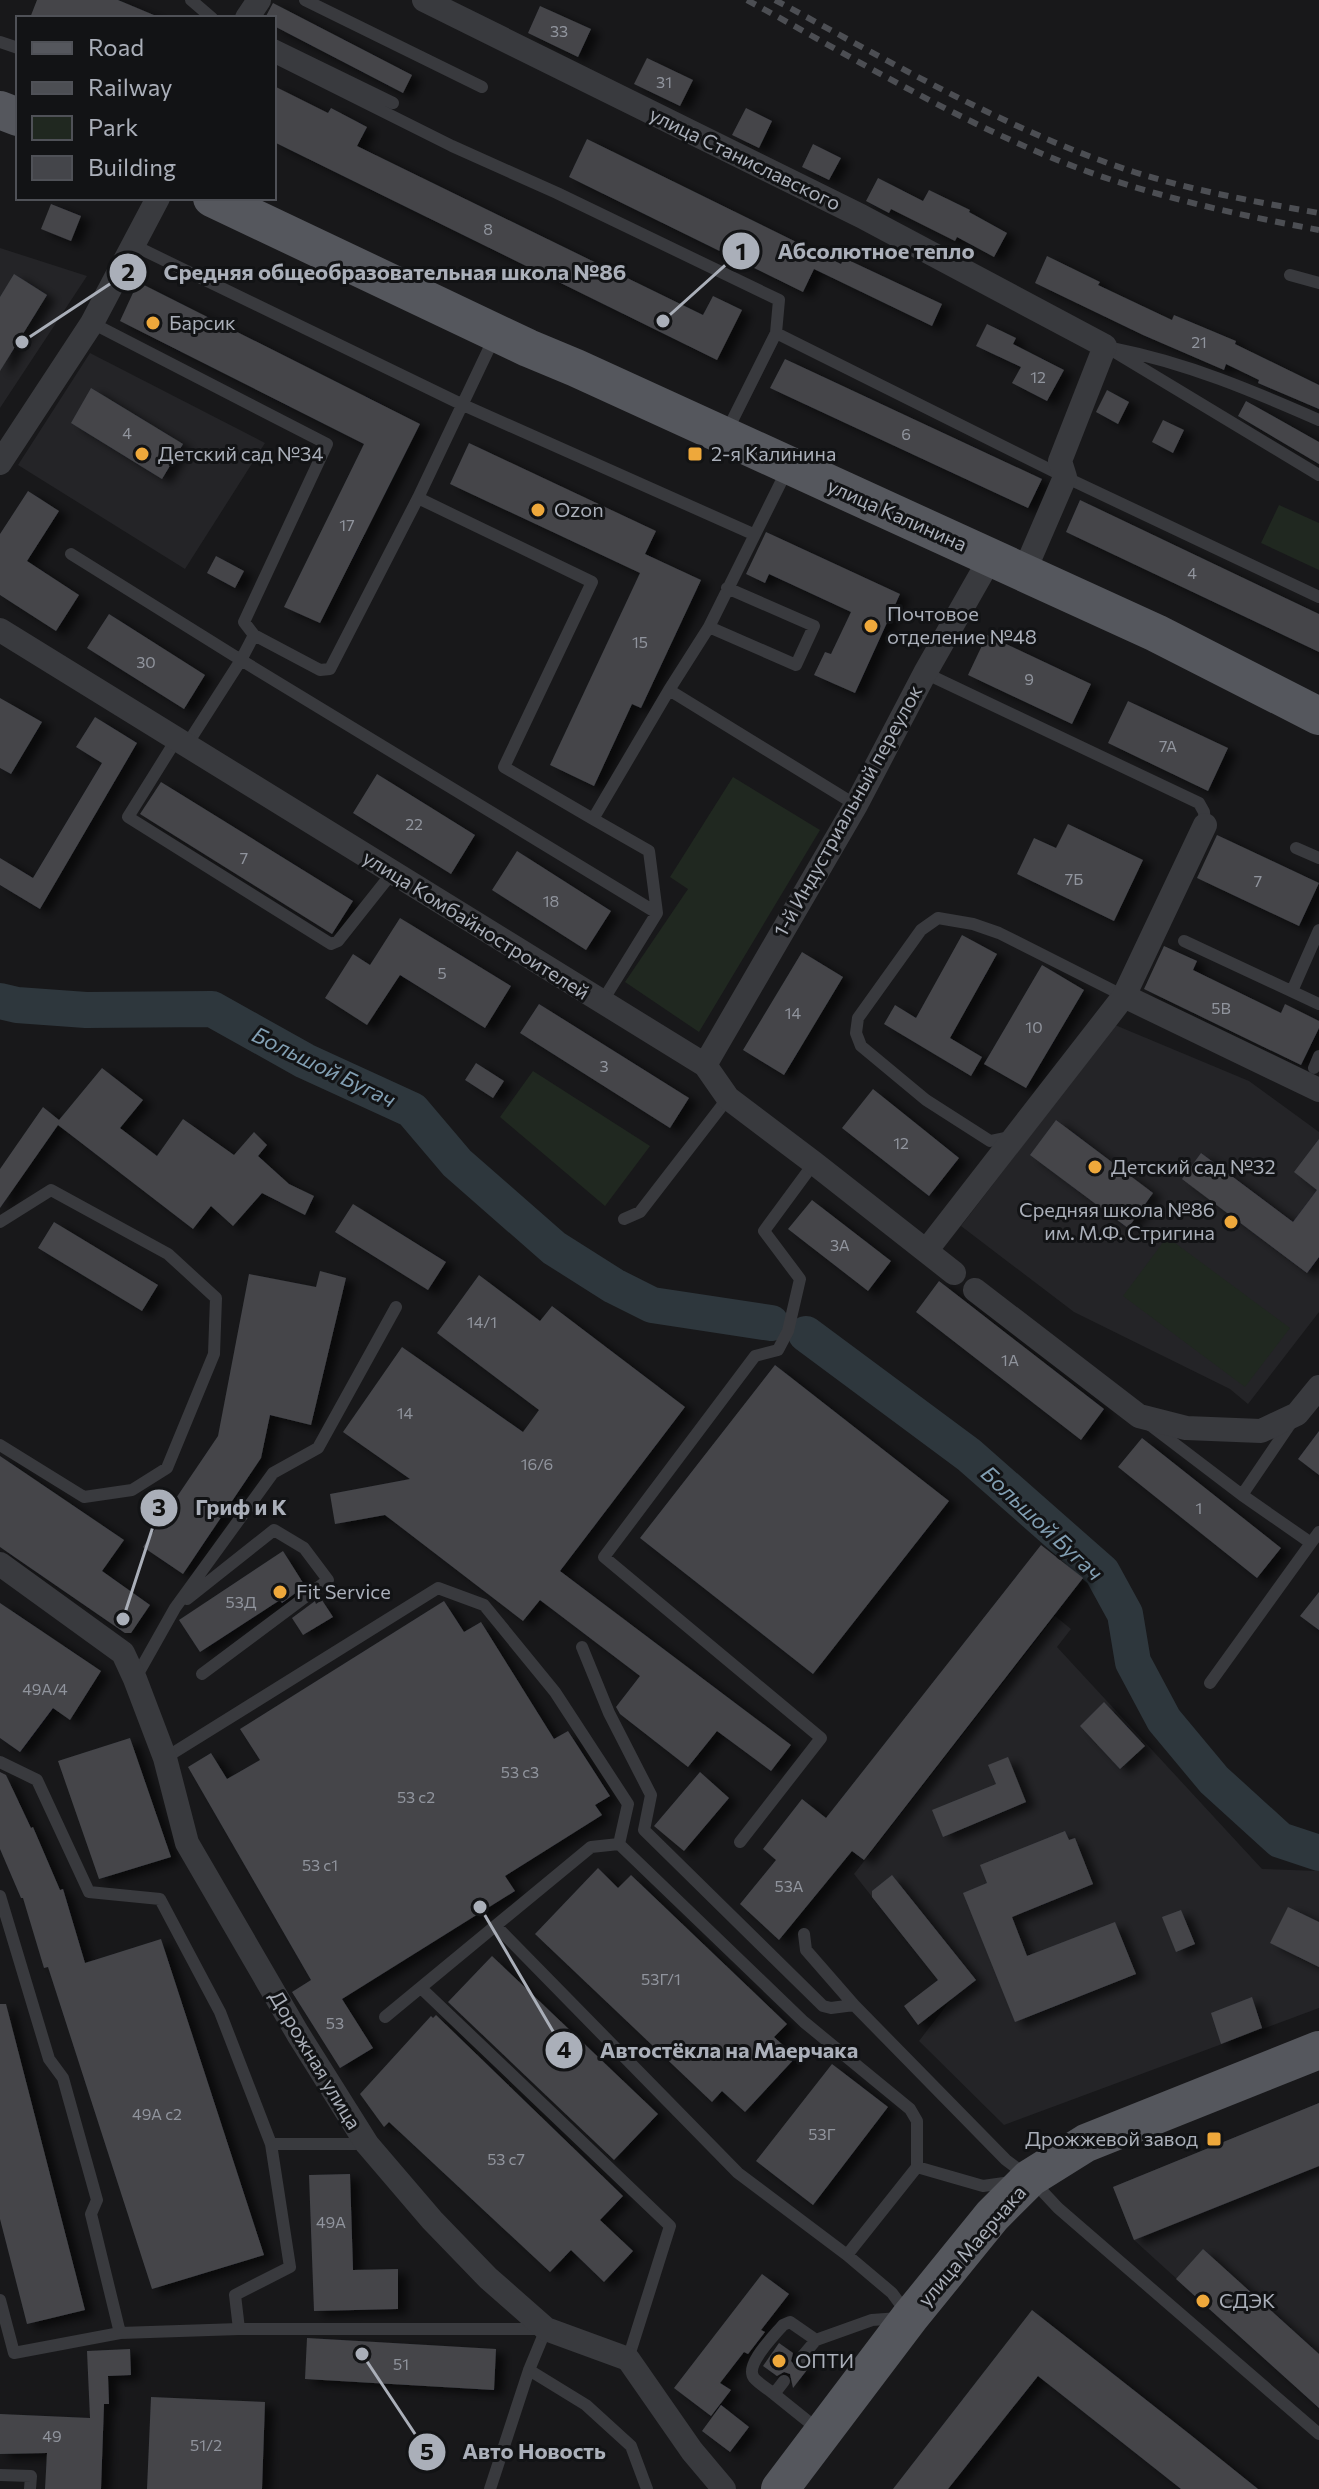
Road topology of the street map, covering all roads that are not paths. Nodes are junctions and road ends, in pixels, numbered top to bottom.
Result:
1 (191, 0) edge
2 (305, 0) edge
3 (424, 0) edge
4 (210, 16) edge
5 (276, 46) edge
6 (276, 58) edge
7 (482, 87) dead end
8 (393, 103) dead end
9 (157, 200) edge
10 (216, 200) edge
11 (135, 246) junction
12 (1290, 275) dead end
13 (1319, 283) edge
14 (92, 323) junction
15 (497, 333) junction
16 (776, 333) junction
17 (1105, 346) junction
18 (461, 404) junction
19 (1319, 420) edge
20 (724, 437) junction
21 (0, 463) edge
22 (788, 467) junction
23 (1319, 475) edge
24 (1065, 477) junction
25 (418, 498) junction
26 (753, 534) junction
27 (71, 554) dead end
28 (1008, 564) junction
29 (727, 588) junction
30 (1319, 597) edge
31 (709, 627) junction
32 (0, 630) edge
33 (254, 635) junction
34 (241, 660) junction
35 (925, 673) junction
36 (669, 690) junction
37 (1319, 716) edge
38 (181, 743) junction
39 (856, 805) junction
40 (593, 819) junction
41 (1205, 825) joint
42 (1296, 848) dead end
43 (1319, 858) edge
44 (392, 873) junction
45 (657, 913) junction
46 (1319, 930) edge
47 (1184, 941) dead end
48 (1292, 991) junction
49 (1124, 996) junction
50 (602, 1002) junction
51 (1319, 1004) edge
52 (705, 1065) junction
53 (1317, 1071) edge
54 (728, 1098) junction
55 (1015, 1136) junction
56 (814, 1163) junction
57 (624, 1219) dead end
58 (0, 1222) edge
59 (926, 1251) junction
60 (954, 1273) dead end
61 (975, 1290) dead end
62 (396, 1307) dead end
63 (1319, 1387) edge
64 (1297, 1414) junction
65 (1139, 1416) junction
66 (0, 1445) edge
67 (1242, 1495) junction
68 (1315, 1537) edge
69 (0, 1564) edge
70 (175, 1608) junction
71 (582, 1647) dead end
72 (202, 1674) dead end
73 (135, 1679) junction
74 (1210, 1683) dead end
75 (165, 1758) junction
76 (0, 1762) edge
77 (740, 1842) dead end
78 (619, 1844) junction
79 (0, 1896) edge
80 (496, 1926) junction
81 (804, 1934) dead end
82 (421, 1988) junction
83 (854, 2005) junction
84 (385, 2017) dead end
85 (1319, 2050) edge
86 (271, 2144) junction
87 (367, 2144) junction
88 (917, 2167) junction
89 (1030, 2178) junction
90 (847, 2255) junction
91 (0, 2300) edge
92 (910, 2317) junction
93 (239, 2329) junction
94 (546, 2329) junction
95 (120, 2333) junction
96 (816, 2340) junction
97 (628, 2359) junction
98 (800, 2359) dead end
99 (529, 2370) junction
100 (784, 2381) dead end
101 (774, 2394) junction
102 (823, 2433) junction
103 (1319, 2434) edge
104 (0, 2475) edge
105 (30, 2489) edge
106 (490, 2489) edge
107 (647, 2489) edge
108 (724, 2489) edge
109 (780, 2489) edge

1 - 4 lane
2 - 7 lane
3 - 17 street, улица Станиславского
5 - 8 lane
6 - 16 lane
9 - 11 street
10 - 15 main road, улица Калинина
11 - 14 street
11 - 18 lane
12 - 13 lane
14 - 21 street
14 - 33 lane
15 - 18 lane
15 - 20 main road, улица Калинина
16 - 20 lane
16 - 24 lane
17 - 19 lane
17 - 23 lane
17 - 24 street, 1-й Индустриальный переулок
18 - 25 lane
18 - 26 lane
20 - 22 main road, улица Калинина
22 - 26 lane
22 - 28 main road, улица Калинина
24 - 28 street, 1-й Индустриальный переулок
24 - 30 lane
25 - 33 lane
25 - 40 lane
26 - 29 lane
27 - 34 lane
28 - 35 street, 1-й Индустриальный переулок
28 - 37 main road, улица Калинина
29 - 31 lane
29 - 31 lane
31 - 36 lane
32 - 38 street, улица Комбайностроителей
33 - 34 lane
34 - 38 lane
34 - 45 lane
35 - 39 street, 1-й Индустриальный переулок
35 - 41 lane
36 - 39 lane
36 - 40 lane
38 - 44 street, улица Комбайностроителей
38 - 44 lane
39 - 52 street, 1-й Индустриальный переулок
40 - 45 lane
41 - 49 street
42 - 43 lane
44 - 50 street, улица Комбайностроителей
45 - 50 lane
46 - 48 lane
47 - 48 lane
48 - 51 lane
49 - 53 street
49 - 55 street
49 - 55 lane
50 - 52 street, улица Комбайностроителей
52 - 54 street, улица Комбайностроителей
54 - 56 street, улица Комбайностроителей
54 - 57 lane
55 - 59 street
56 - 59 street, улица Комбайностроителей
56 - 77 lane
58 - 66 lane
59 - 60 street, улица Комбайностроителей
61 - 65 street
62 - 70 lane
63 - 64 street
64 - 65 street
64 - 67 lane
65 - 67 lane
67 - 68 lane
68 - 74 lane
69 - 73 street, Дорожная улица
70 - 72 lane
70 - 73 lane
71 - 83 lane
73 - 75 street, Дорожная улица
75 - 78 lane
75 - 87 street, Дорожная улица
76 - 86 lane
78 - 80 lane
78 - 88 lane
79 - 95 lane
80 - 82 lane
80 - 90 lane
81 - 83 lane
82 - 84 lane
82 - 97 lane
83 - 89 lane
85 - 89 main road, улица Маерчака
86 - 87 lane
86 - 93 lane
87 - 94 street, Дорожная улица
88 - 89 lane
88 - 90 lane
89 - 92 main road, улица Маерчака
89 - 103 lane
90 - 92 lane
91 - 95 lane
92 - 96 lane
92 - 102 main road, улица Маерчака
93 - 94 lane
93 - 95 lane
94 - 97 street, Дорожная улица
94 - 99 lane
96 - 98 lane
96 - 101 lane
97 - 108 street
99 - 106 lane
99 - 107 lane
100 - 101 lane
101 - 102 lane
102 - 109 main road, улица Маерчака
104 - 105 lane

